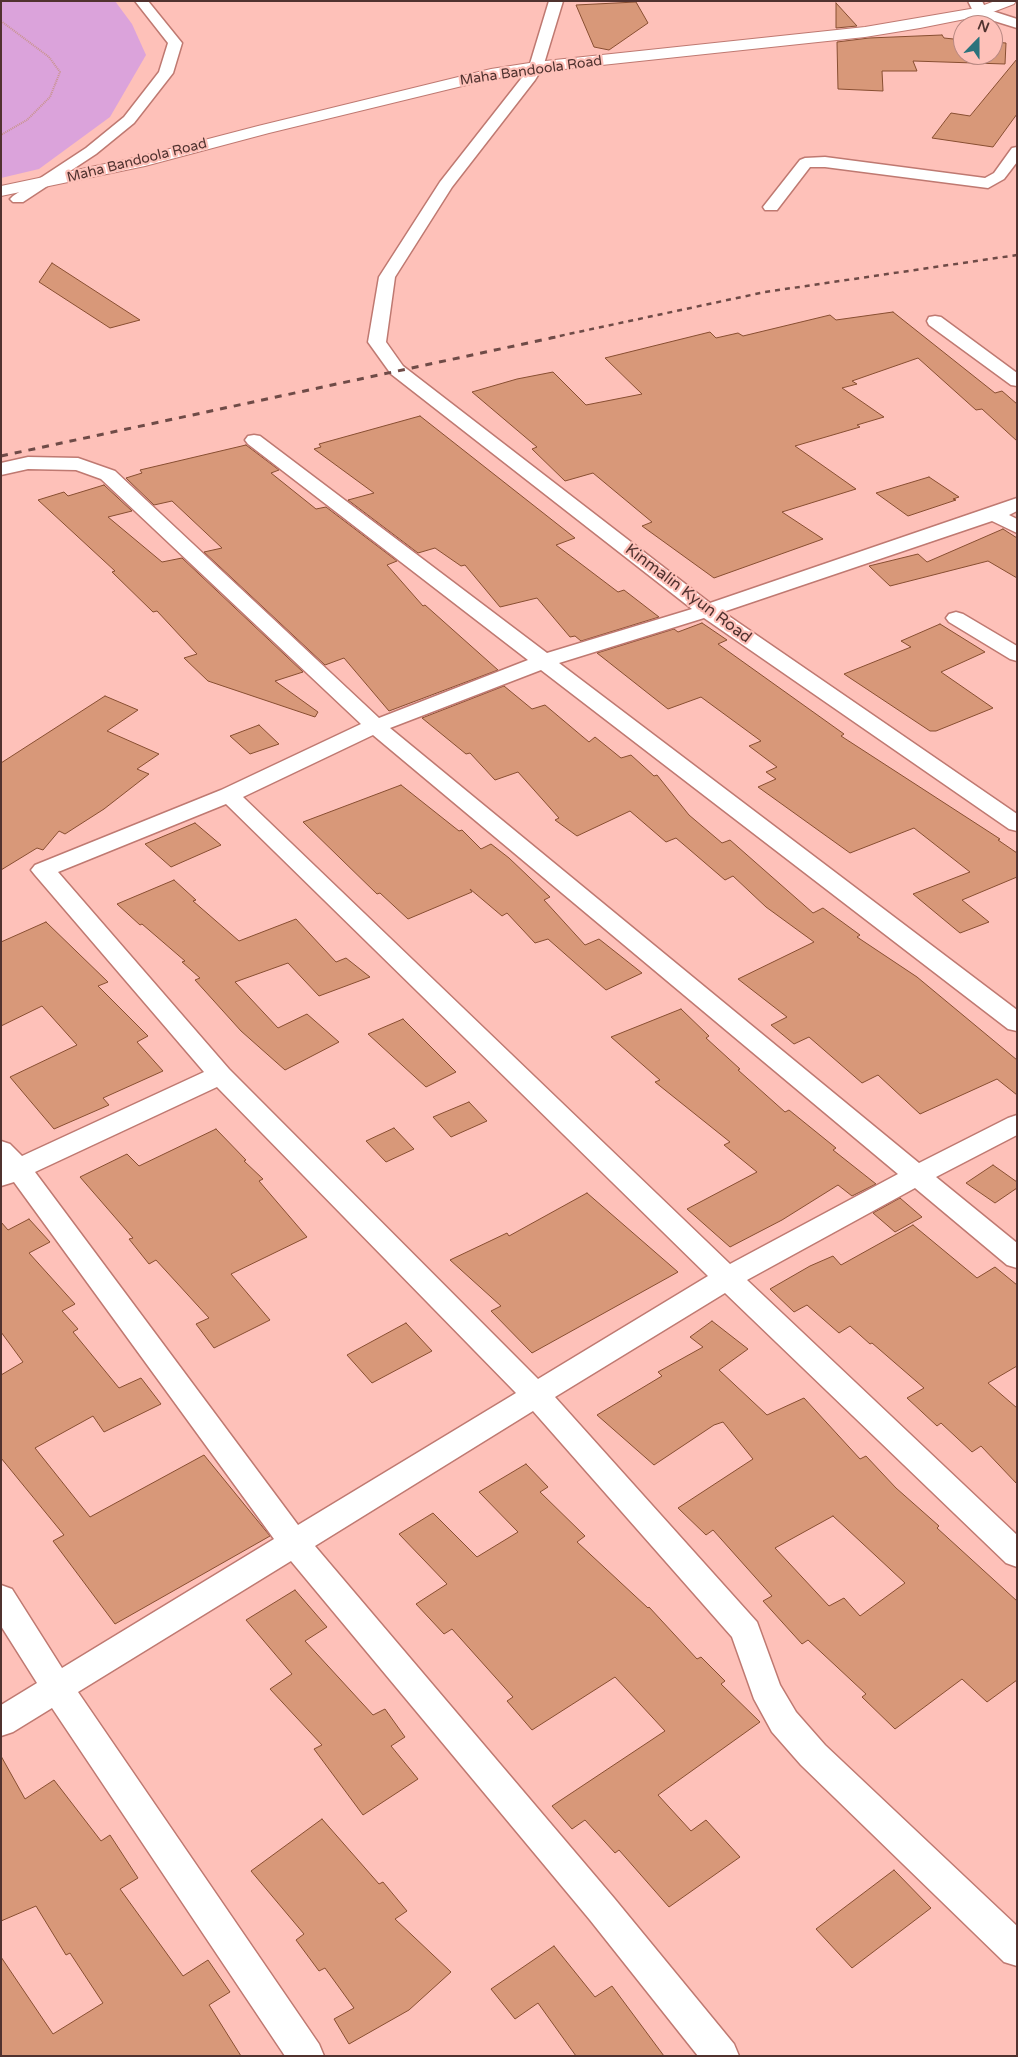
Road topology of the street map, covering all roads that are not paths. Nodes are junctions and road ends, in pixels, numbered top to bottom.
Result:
1 (141, 1) edge
2 (1010, 1) edge
3 (561, 2) edge
4 (977, 7) edge
5 (1017, 11) edge
6 (990, 15) edge
7 (1003, 18) edge
8 (1003, 21) edge
9 (1017, 24) edge
10 (953, 27) edge
11 (533, 72) junction
12 (1017, 151) edge
13 (40, 184) junction
14 (1, 191) edge
15 (18, 199) junction
16 (1, 202) edge
17 (771, 207) dead end
18 (935, 321) dead end
19 (1017, 381) edge
20 (254, 440) dead end
21 (1, 469) edge
22 (1017, 504) edge
23 (994, 514) junction
24 (1017, 527) edge
25 (707, 611) junction
26 (956, 618) dead end
27 (1017, 655) edge
28 (544, 661) junction
29 (375, 726) junction
30 (229, 795) junction
31 (1017, 824) edge
32 (1017, 1023) edge
33 (220, 1075) junction
34 (1017, 1124) edge
35 (7, 1165) edge
36 (917, 1175) junction
37 (1017, 1258) edge
38 (727, 1278) junction
39 (535, 1394) junction
40 (295, 1544) junction
41 (1017, 1554) edge
42 (1, 1598) edge
43 (56, 1688) junction
44 (1, 1722) edge
45 (1017, 1950) edge
46 (306, 2056) edge
47 (721, 2056) edge

1 - 13 street
2 - 4 main road, Maha Bandoola Road
3 - 11 street
4 - 6 street
4 - 11 main road, Maha Bandoola Road
5 - 7 main road
8 - 9 street
10 - 11 main road, Maha Bandoola Road
11 - 13 main road, Maha Bandoola Road
11 - 15 main road, Maha Bandoola Road
11 - 25 street, Kinmalin Kyun Road
12 - 17 street
13 - 14 main road, Maha Bandoola Road
13 - 15 street
15 - 16 main road, Maha Bandoola Road
18 - 19 street
20 - 28 street
21 - 29 street
22 - 23 street
23 - 24 street
23 - 25 street
25 - 28 street
25 - 31 street, Kinmalin Kyun Road
26 - 27 street
28 - 29 street
28 - 32 street
29 - 30 street
29 - 36 street
30 - 33 street
30 - 38 street
33 - 35 street
33 - 39 street
34 - 36 street
35 - 40 street
36 - 37 street
36 - 38 street
38 - 39 street
38 - 41 street
39 - 40 street
39 - 45 street
40 - 43 street
40 - 47 street
42 - 43 street
43 - 44 street
43 - 46 street

